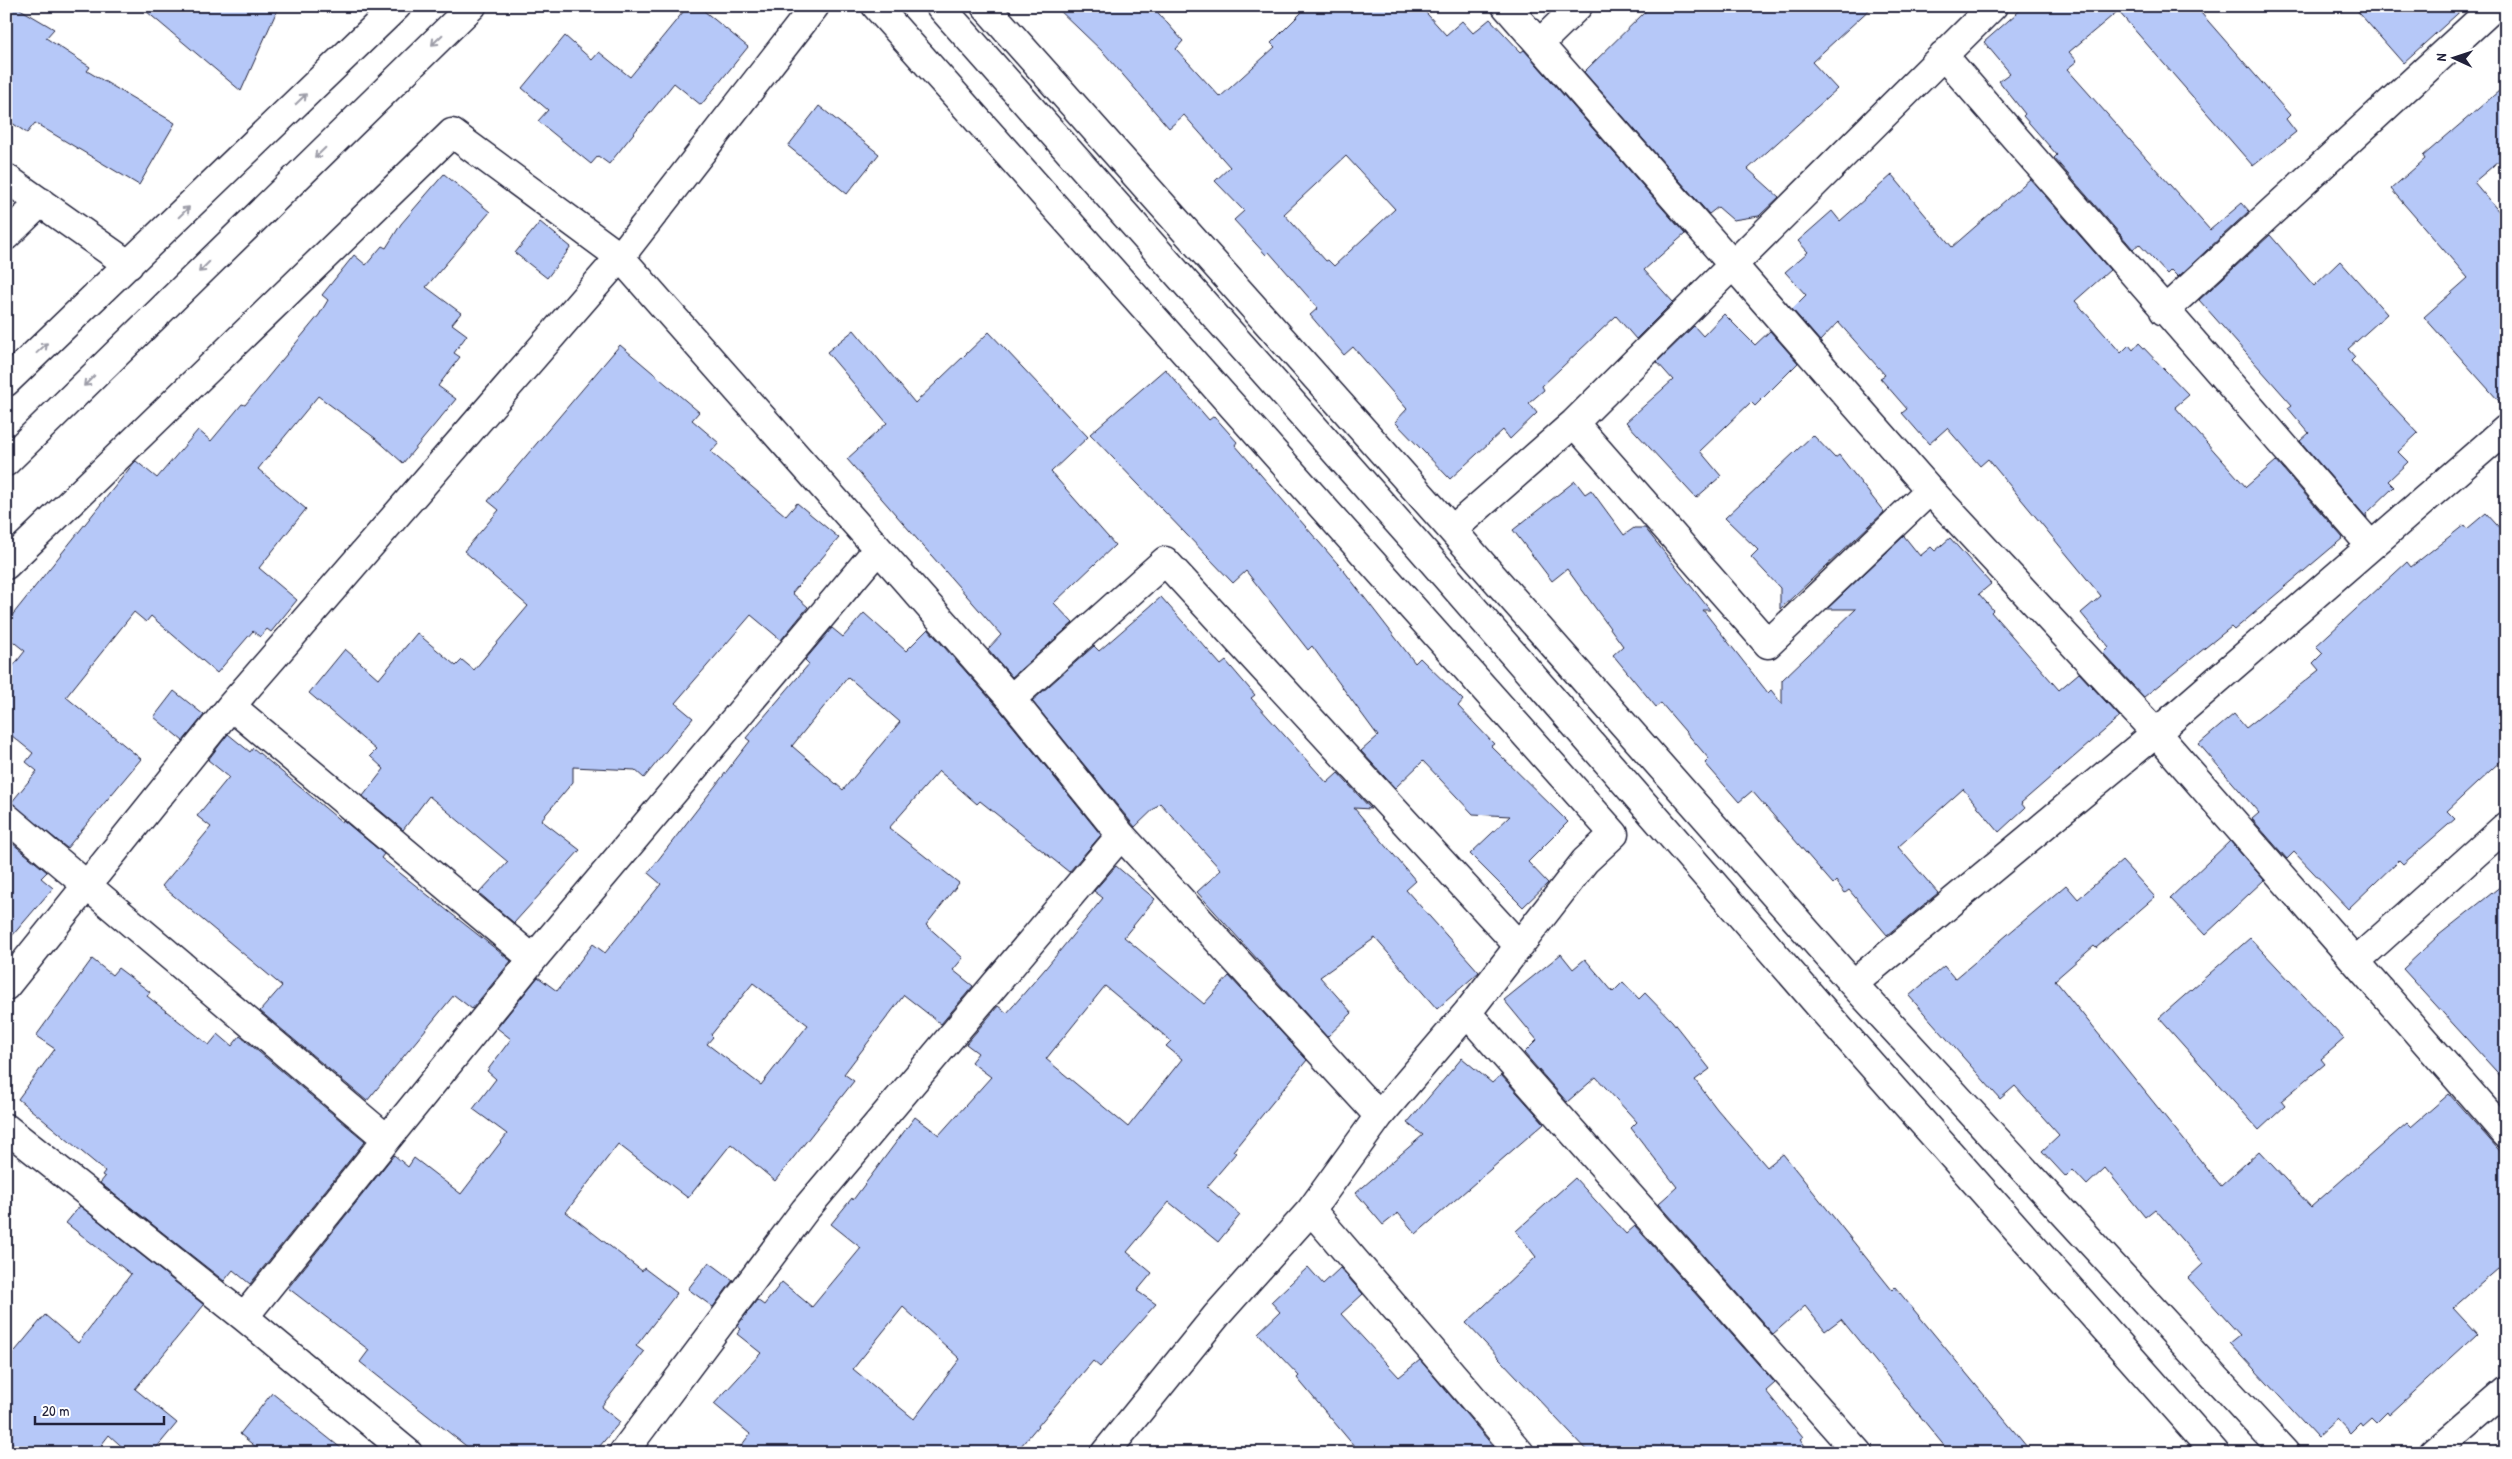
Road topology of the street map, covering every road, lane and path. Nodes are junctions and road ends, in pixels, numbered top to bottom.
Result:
1 (396, 6) edge
2 (472, 6) edge
3 (815, 6) edge
4 (876, 6) edge
5 (940, 6) edge
6 (985, 6) edge
7 (1506, 6) edge
8 (1578, 6) edge
9 (1993, 6) edge
10 (2495, 6) edge
11 (1540, 43) junction
12 (1943, 55) junction
13 (6, 178) edge
14 (40, 202) junction
15 (6, 236) edge
16 (620, 257) junction
17 (130, 265) junction
18 (1733, 265) junction
19 (2164, 311) junction
20 (6, 382) edge
21 (1574, 424) junction
22 (2506, 429) edge
23 (6, 462) edge
24 (1930, 490) junction
25 (1452, 530) junction
26 (2371, 546) junction
27 (877, 550) junction
28 (6, 565) edge
29 (1011, 699) junction
30 (231, 706) junction
31 (2156, 733) junction
32 (6, 817) edge
33 (2506, 826) edge
34 (1121, 835) junction
35 (86, 884) junction
36 (1518, 945) junction
37 (533, 959) junction
38 (2356, 961) junction
39 (1853, 984) junction
40 (6, 986) edge
41 (1467, 1014) junction
42 (1379, 1116) junction
43 (6, 1128) edge
44 (2506, 1134) edge
45 (387, 1139) junction
46 (1311, 1210) junction
47 (244, 1317) junction
48 (2506, 1391) edge
49 (408, 1453) edge
50 (623, 1453) edge
51 (1105, 1453) edge
52 (1520, 1453) edge
53 (1858, 1453) edge
54 (2215, 1453) edge
55 (2285, 1453) edge
56 (2434, 1453) edge

17 -> 1 street
2 -> 23 street
3 - 16 street
4 - 36 street
5 - 54 street
6 - 25 street
7 - 11 street
8 - 11 street
9 - 12 street
10 - 19 street
11 - 18 street
12 - 18 street
12 - 19 street
13 - 14 street
14 - 15 street
14 - 17 street
16 - 27 street
16 - 28 street
16 - 30 street
20 -> 17 street
18 - 21 street
18 - 24 street
19 - 26 street
21 - 24 street
21 - 25 street
22 - 26 street
24 - 31 street
25 - 39 street
26 - 31 street
27 - 29 street
27 - 37 street
29 - 34 street
29 - 36 street
30 - 35 street
30 - 37 street
31 - 38 street
31 - 39 street
32 - 35 street
33 - 38 street
34 - 42 street
34 - 50 street
35 - 40 street
35 - 45 street
36 - 41 street
37 - 45 street
38 - 44 street
39 - 55 street
41 - 42 street
41 - 53 street
42 - 46 street
43 - 47 street
45 - 47 street
46 - 51 street
46 - 52 street
47 - 49 street
48 - 56 street

